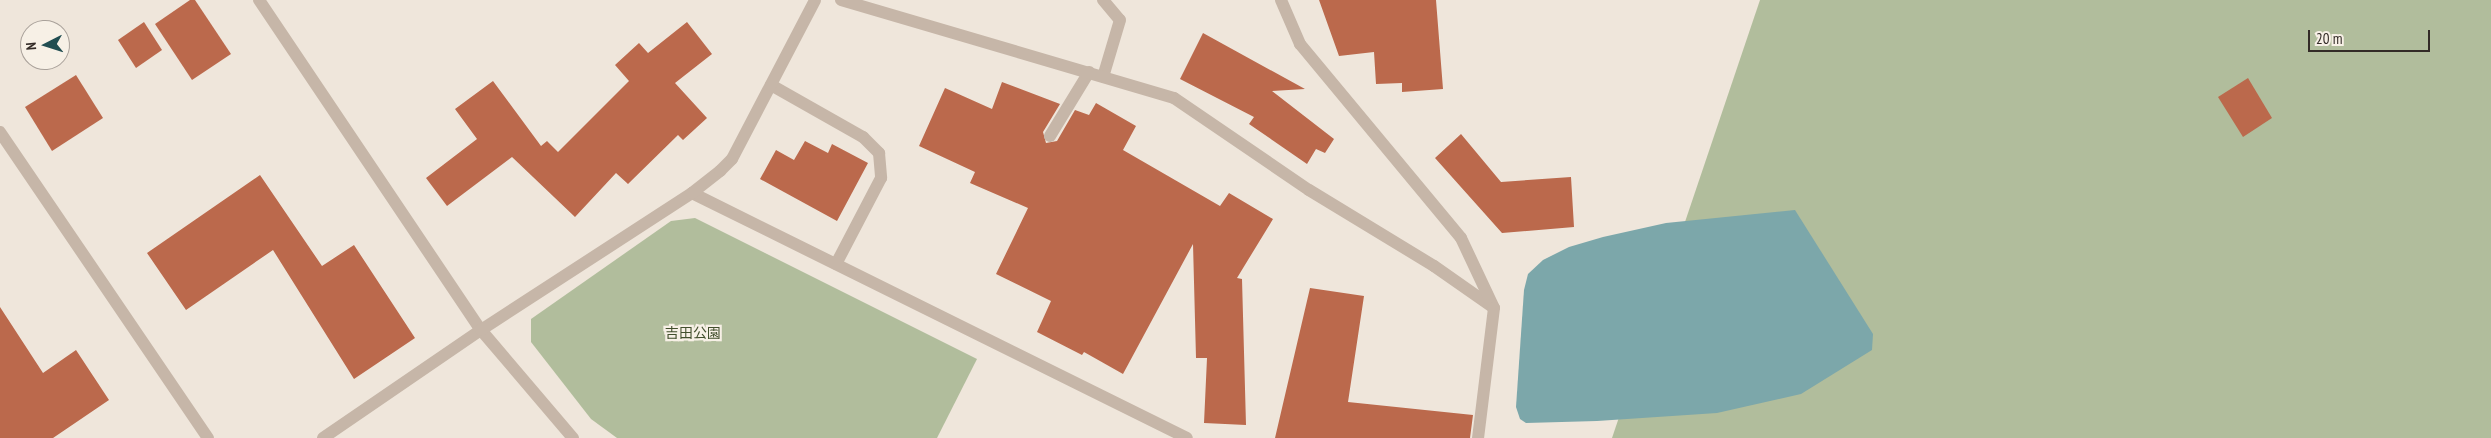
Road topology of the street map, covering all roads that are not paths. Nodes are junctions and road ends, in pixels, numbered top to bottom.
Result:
1 (259, 0) edge
2 (816, 0) edge
3 (841, 0) edge
4 (1103, 0) edge
5 (1281, 0) edge
6 (1089, 72) junction
7 (1103, 77) junction
8 (771, 85) junction
9 (0, 132) edge
10 (1050, 136) dead end
11 (692, 193) junction
12 (836, 264) junction
13 (1494, 308) junction
14 (481, 330) junction
15 (208, 438) edge
16 (324, 438) edge
17 (573, 438) edge
18 (1187, 438) edge
19 (1478, 438) edge

1 - 14 street
2 - 8 street
3 - 6 street
4 - 7 street
5 - 13 street
6 - 7 street
6 - 10 street
7 - 13 street
8 - 11 street
8 - 12 street
9 - 15 street
11 - 12 street
11 - 14 street
12 - 18 street
13 - 19 street
14 - 16 street
14 - 17 street

